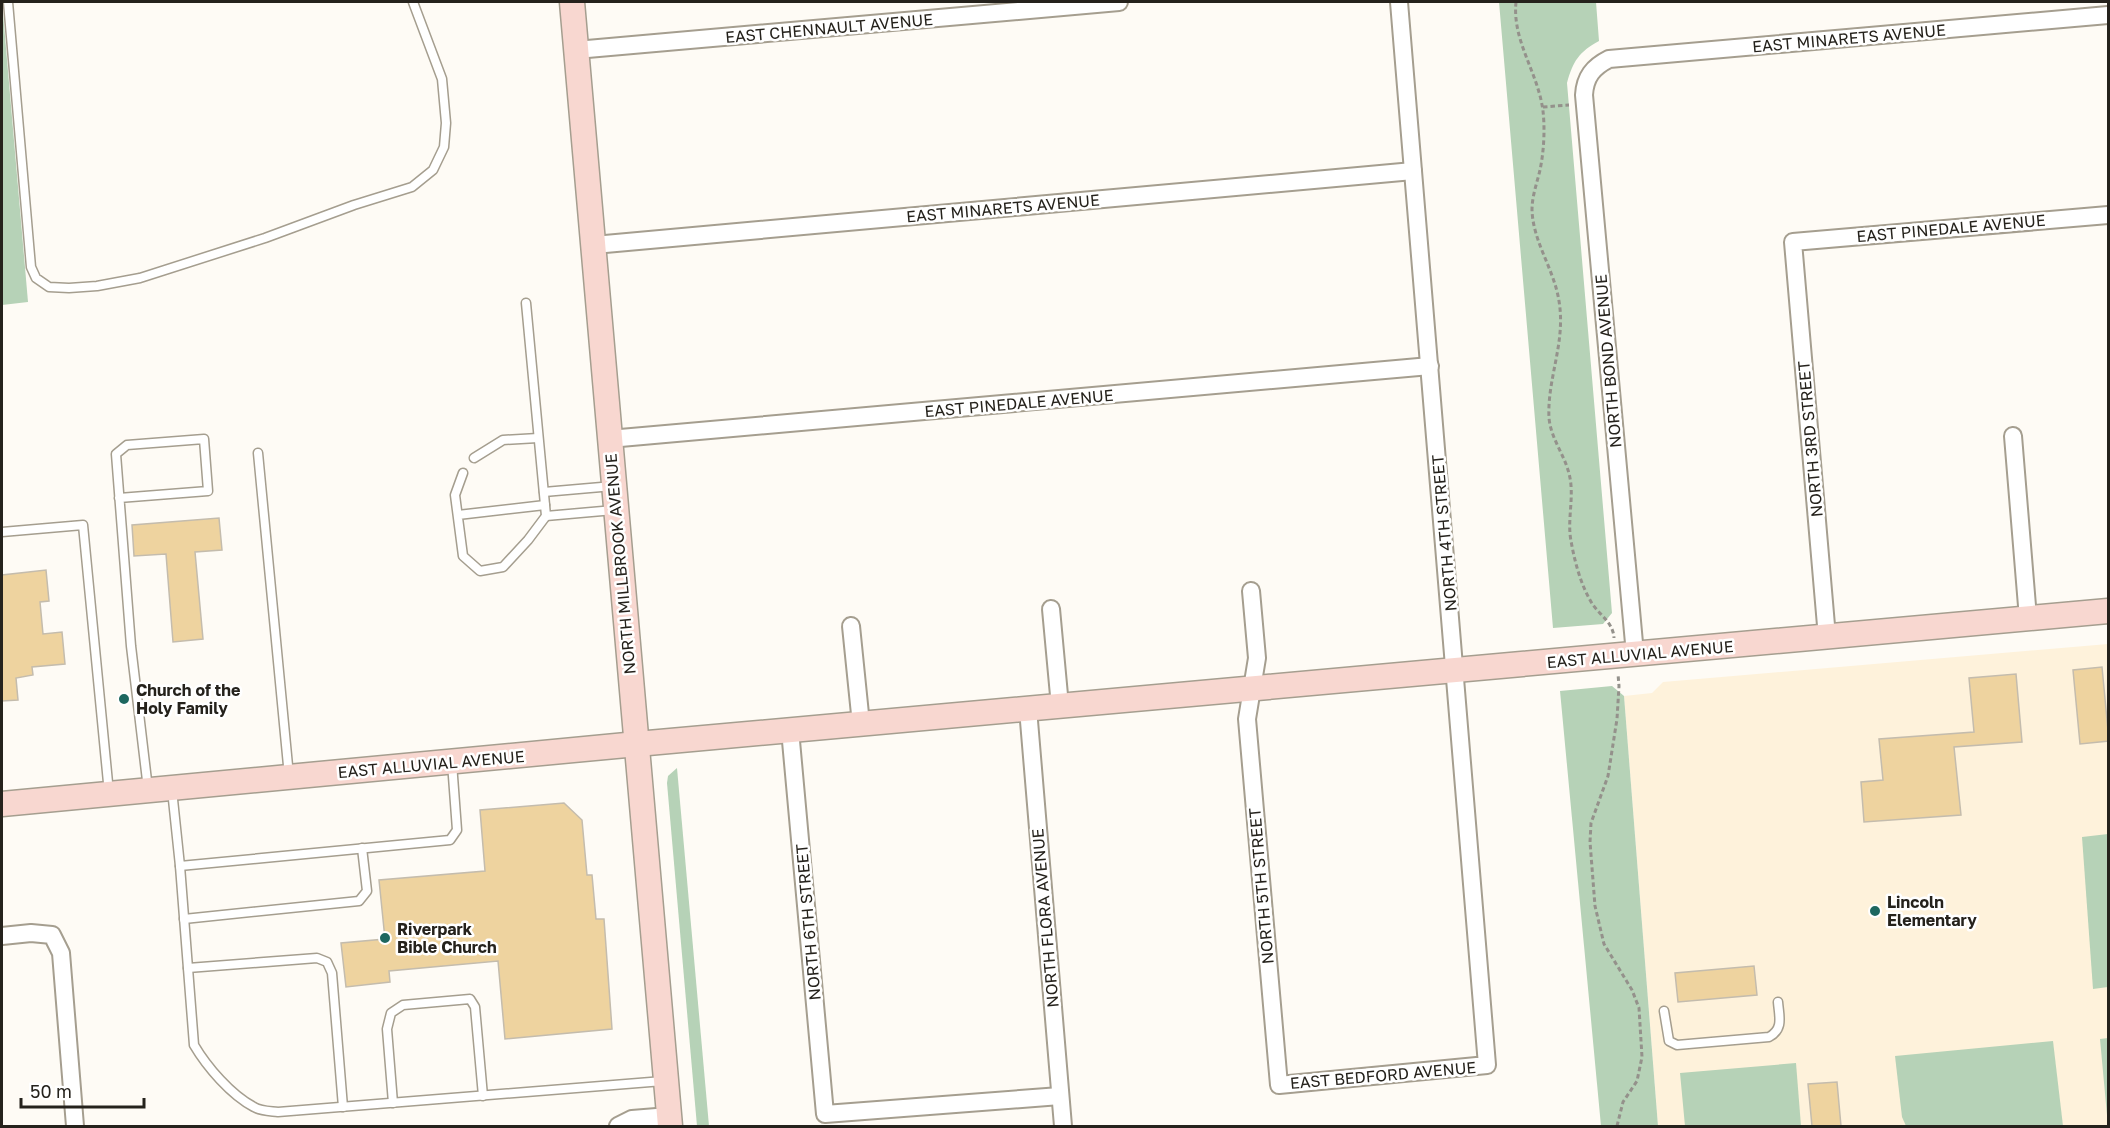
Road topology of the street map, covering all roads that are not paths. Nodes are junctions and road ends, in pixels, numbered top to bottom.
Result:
1 (8, 2) edge
2 (413, 2) edge
3 (572, 2) edge
4 (1119, 2) edge
5 (1399, 2) edge
6 (2109, 15) edge
7 (576, 50) junction
8 (1593, 70) joint
9 (1413, 171) junction
10 (2109, 215) edge
11 (1793, 242) joint
12 (594, 245) junction
13 (526, 303) dead end
14 (1430, 366) junction
15 (2013, 436) dead end
16 (538, 438) junction
17 (609, 439) junction
18 (258, 453) dead end
19 (474, 458) dead end
20 (463, 473) dead end
21 (613, 486) junction
22 (544, 492) junction
23 (119, 498) junction
24 (545, 505) junction
25 (615, 510) junction
26 (458, 515) junction
27 (546, 516) junction
28 (2, 532) edge
29 (1251, 591) dead end
30 (1051, 609) dead end
31 (2109, 611) edge
32 (2028, 618) junction
33 (851, 626) dead end
34 (1827, 637) junction
35 (1635, 654) junction
36 (1455, 670) junction
37 (1252, 688) junction
38 (1060, 706) junction
39 (1028, 709) junction
40 (861, 724) junction
41 (790, 730) junction
42 (637, 744) junction
43 (452, 762) junction
44 (289, 777) junction
45 (172, 787) junction
46 (148, 789) junction
47 (109, 793) junction
48 (2, 804) edge
49 (363, 848) junction
50 (180, 866) junction
51 (184, 919) junction
52 (2, 936) edge
53 (188, 968) junction
54 (1778, 1002) dead end
55 (1664, 1011) dead end
56 (1487, 1065) joint
57 (666, 1081) junction
58 (1279, 1085) joint
59 (483, 1096) junction
60 (1060, 1096) junction
61 (393, 1103) junction
62 (344, 1107) junction
63 (670, 1121) edge
64 (75, 1126) edge
65 (618, 1126) edge
66 (1063, 1126) edge

1 - 2 lane
3 - 7 main road, NORTH MILLBROOK AVENUE
4 - 7 street, EAST CHENNAULT AVENUE
5 - 9 street, NORTH 4TH STREET
6 - 8 street, EAST MINARETS AVENUE
7 - 12 main road, NORTH MILLBROOK AVENUE
8 - 35 street, NORTH BOND AVENUE
9 - 12 street, EAST MINARETS AVENUE
9 - 14 street, NORTH 4TH STREET
10 - 11 street, EAST PINEDALE AVENUE
11 - 34 street, NORTH 3RD STREET
12 - 17 main road, NORTH MILLBROOK AVENUE
13 - 16 lane
14 - 17 street, EAST PINEDALE AVENUE
14 - 36 street, NORTH 4TH STREET
15 - 32 street
16 - 19 lane
16 - 22 lane
17 - 21 main road, NORTH MILLBROOK AVENUE
18 - 44 lane
20 - 26 lane
21 - 22 lane
21 - 25 main road, NORTH MILLBROOK AVENUE
22 - 24 lane
23 - 23 lane
23 - 46 lane
24 - 26 lane
24 - 27 lane
25 - 27 lane
25 - 42 main road, NORTH MILLBROOK AVENUE
26 - 27 lane
28 - 47 lane
29 - 37 street
30 - 38 street
31 - 32 main road, EAST ALLUVIAL AVENUE
32 - 34 main road, EAST ALLUVIAL AVENUE
33 - 40 street
34 - 35 main road, EAST ALLUVIAL AVENUE
35 - 36 main road, EAST ALLUVIAL AVENUE
36 - 37 main road, EAST ALLUVIAL AVENUE
36 - 56 street, NORTH 4TH STREET
37 - 38 main road, EAST ALLUVIAL AVENUE
37 - 58 street, NORTH 5TH STREET
38 - 39 main road, EAST ALLUVIAL AVENUE
39 - 40 main road, EAST ALLUVIAL AVENUE
39 - 60 street, NORTH FLORA AVENUE
40 - 41 main road, EAST ALLUVIAL AVENUE
41 - 42 main road, EAST ALLUVIAL AVENUE
41 - 60 street, NORTH 6TH STREET
42 - 43 main road, EAST ALLUVIAL AVENUE
42 - 57 main road, NORTH MILLBROOK AVENUE
43 - 44 main road, EAST ALLUVIAL AVENUE
43 - 49 lane
44 - 45 main road, EAST ALLUVIAL AVENUE
45 - 46 main road, EAST ALLUVIAL AVENUE
45 - 50 lane
46 - 47 main road, EAST ALLUVIAL AVENUE
47 - 48 main road, EAST ALLUVIAL AVENUE
49 - 50 lane
49 - 51 lane
50 - 51 lane
51 - 53 lane
52 - 64 street
53 - 62 lane
53 - 62 lane
54 - 55 lane
56 - 58 street, EAST BEDFORD AVENUE
57 - 59 lane
57 - 63 main road, NORTH MILLBROOK AVENUE
59 - 61 lane
59 - 61 lane
60 - 66 street, NORTH FLORA AVENUE
61 - 62 lane
63 - 65 street

